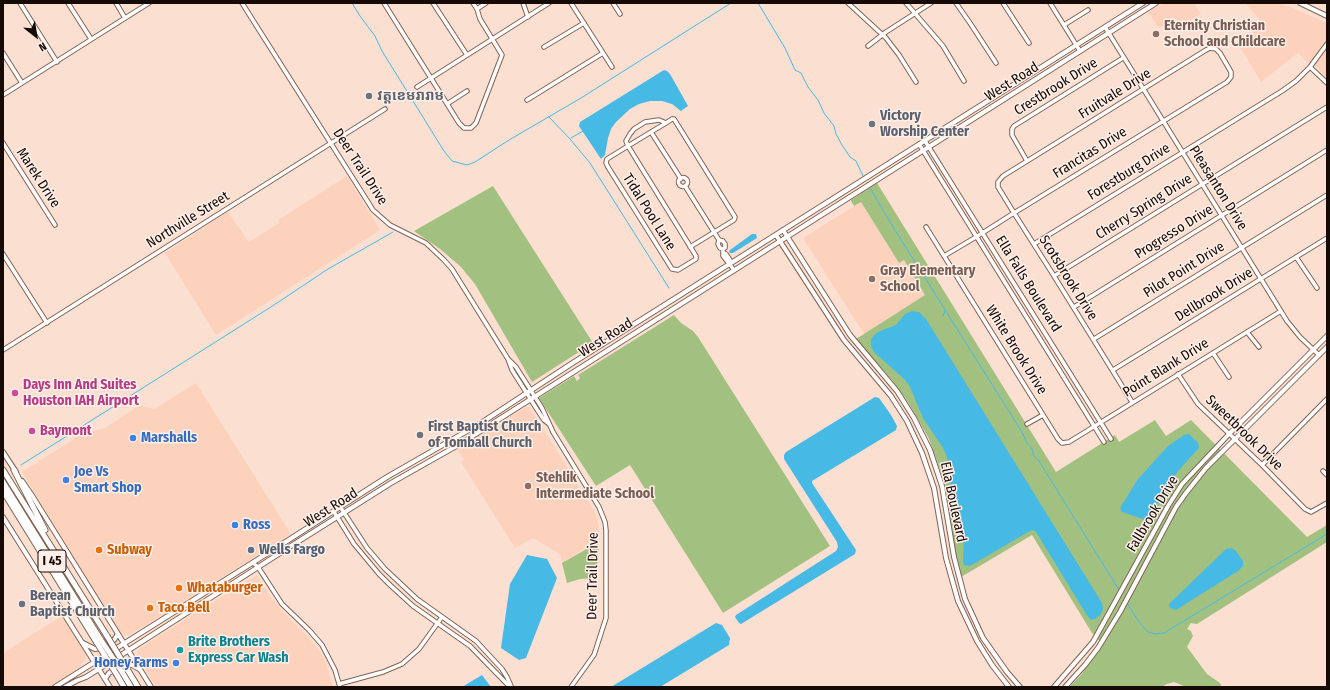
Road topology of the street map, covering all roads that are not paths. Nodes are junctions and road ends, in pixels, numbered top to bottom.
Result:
1 (20, 3) edge
2 (68, 3) edge
3 (116, 3) edge
4 (149, 3) edge
5 (242, 3) edge
6 (384, 3) edge
7 (433, 3) edge
8 (473, 3) edge
9 (486, 3) edge
10 (523, 3) edge
11 (549, 3) edge
12 (571, 3) edge
13 (613, 3) edge
14 (848, 3) edge
15 (906, 3) edge
16 (931, 3) edge
17 (956, 3) edge
18 (1003, 3) edge
19 (1050, 3) edge
20 (1143, 3) edge
21 (1156, 3) edge
22 (1300, 3) edge
23 (1148, 5) edge
24 (477, 9) junction
25 (1088, 10) dead end
26 (915, 13) junction
27 (620, 14) dead end
28 (1327, 16) edge
29 (528, 17) junction
30 (125, 18) junction
31 (584, 23) junction
32 (1064, 25) junction
33 (1105, 27) junction
34 (1109, 33) junction
35 (882, 34) junction
36 (493, 39) junction
37 (91, 40) junction
38 (1029, 43) dead end
39 (1076, 44) junction
40 (1327, 44) edge
41 (868, 46) dead end
42 (544, 47) dead end
43 (1080, 51) junction
44 (3, 53) edge
45 (603, 53) junction
46 (467, 55) junction
47 (1123, 58) junction
48 (1225, 61) joint
49 (57, 62) junction
50 (996, 63) dead end
51 (612, 67) dead end
52 (1310, 67) junction
53 (431, 78) junction
54 (964, 81) dead end
55 (1018, 81) junction
56 (916, 82) dead end
57 (22, 83) junction
58 (1327, 83) edge
59 (417, 87) dead end
60 (1022, 88) junction
61 (1143, 89) junction
62 (466, 91) dead end
63 (3, 95) edge
64 (527, 100) dead end
65 (447, 104) junction
66 (1327, 107) edge
67 (385, 109) dead end
68 (975, 109) junction
69 (980, 115) junction
70 (1164, 121) junction
71 (666, 123) junction
72 (651, 132) junction
73 (925, 141) junction
74 (3, 143) edge
75 (331, 143) junction
76 (919, 144) junction
77 (628, 146) junction
78 (929, 147) junction
79 (1327, 150) edge
80 (923, 151) junction
81 (1183, 152) junction
82 (1027, 161) junction
83 (1014, 169) joint
84 (681, 179) junction
85 (1203, 184) junction
86 (685, 186) junction
87 (1327, 195) edge
88 (1014, 213) junction
89 (1222, 215) junction
90 (55, 225) dead end
91 (926, 227) dead end
92 (783, 230) junction
93 (714, 232) junction
94 (983, 233) junction
95 (776, 235) junction
96 (787, 237) junction
97 (976, 237) junction
98 (1327, 238) edge
99 (780, 241) junction
100 (1034, 244) junction
101 (690, 247) junction
102 (1242, 248) junction
103 (3, 254) edge
104 (944, 256) junction
105 (1296, 257) junction
106 (730, 263) junction
107 (734, 270) junction
108 (1054, 276) junction
109 (1261, 279) junction
110 (1317, 288) dead end
111 (688, 290) junction
112 (821, 292) junction
113 (692, 296) junction
114 (815, 296) junction
115 (1027, 303) junction
116 (1020, 307) junction
117 (1074, 307) junction
118 (1281, 311) junction
119 (651, 314) junction
120 (654, 320) junction
121 (46, 323) junction
122 (1247, 332) junction
123 (850, 336) junction
124 (1327, 336) edge
125 (1094, 339) junction
126 (845, 341) junction
127 (1259, 347) dead end
128 (1327, 347) edge
129 (3, 350) edge
130 (1313, 350) junction
131 (1213, 353) junction
132 (1319, 355) junction
133 (508, 359) junction
134 (1061, 359) junction
135 (1055, 363) junction
136 (569, 365) junction
137 (1113, 370) junction
138 (574, 371) junction
139 (1178, 374) junction
140 (1229, 377) dead end
141 (530, 389) junction
142 (526, 393) junction
143 (534, 396) junction
144 (1266, 397) junction
145 (530, 399) junction
146 (1327, 399) edge
147 (1132, 402) junction
148 (1272, 402) junction
149 (1043, 415) junction
150 (1100, 422) junction
151 (481, 423) junction
152 (549, 424) junction
153 (1027, 424) dead end
154 (1094, 426) junction
155 (484, 428) junction
156 (1230, 433) junction
157 (924, 437) junction
158 (1111, 439) dead end
159 (1235, 439) junction
160 (916, 440) junction
161 (1104, 442) dead end
162 (1062, 443) joint
163 (435, 450) junction
164 (3, 452) edge
165 (437, 456) junction
166 (1262, 465) junction
167 (3, 470) edge
168 (14, 470) junction
169 (1323, 471) dead end
170 (1327, 475) edge
171 (387, 477) junction
172 (3, 482) edge
173 (391, 483) junction
174 (1179, 488) junction
175 (3, 491) edge
176 (1186, 492) junction
177 (5, 497) edge
178 (1327, 503) edge
179 (341, 508) junction
180 (334, 512) junction
181 (344, 513) junction
182 (3, 517) edge
183 (337, 517) junction
184 (253, 563) junction
185 (258, 567) junction
186 (67, 572) junction
187 (957, 572) junction
188 (950, 574) junction
189 (214, 587) junction
190 (218, 593) junction
191 (417, 599) junction
192 (1117, 600) junction
193 (1124, 604) junction
194 (413, 606) junction
195 (179, 609) junction
196 (183, 614) junction
197 (442, 617) junction
198 (437, 623) junction
199 (981, 632) junction
200 (118, 634) junction
201 (974, 636) junction
202 (99, 641) junction
203 (83, 643) junction
204 (124, 644) junction
205 (1088, 649) junction
206 (128, 651) junction
207 (1094, 653) junction
208 (90, 654) junction
209 (95, 662) junction
210 (87, 667) junction
211 (99, 669) junction
212 (141, 671) junction
213 (120, 674) junction
214 (72, 676) junction
215 (105, 679) junction
216 (76, 680) junction
217 (339, 686) edge
218 (54, 687) edge
219 (65, 687) edge
220 (110, 687) edge
221 (124, 687) edge
222 (131, 687) edge
223 (138, 687) edge
224 (152, 687) edge
225 (511, 687) edge
226 (571, 687) edge
227 (1009, 687) edge
228 (1020, 687) edge
229 (1054, 687) edge
230 (1065, 687) edge

1 - 49 street
2 - 37 street
3 - 30 street
4 - 30 street
5 - 75 street, Deer Trail Drive
6 - 53 street
7 - 46 street
8 - 24 street
9 - 24 street
10 - 29 street
11 - 29 street
12 - 31 street
13 - 27 street
14 - 35 street
15 - 26 street
16 - 26 street
17 - 50 street
18 - 38 street
19 - 32 street
20 - 33 main road, West Road
21 - 23 main road, West Road
22 - 28 main road
23 - 34 main road, West Road
24 - 36 street
25 - 32 street
26 - 35 street
26 - 54 street
29 - 36 street
30 - 37 street
31 - 42 street
31 - 45 street
32 - 39 street
33 - 34 street, Pleasanton Drive
33 - 39 main road, West Road
34 - 43 main road, West Road
34 - 47 street, Pleasanton Drive
35 - 41 street
35 - 56 street
36 - 46 street
36 - 65 street
37 - 49 street
39 - 43 street
39 - 55 main road, West Road
40 - 52 street, Forestburg Drive
43 - 60 main road, West Road
44 - 57 street
45 - 51 street
45 - 64 street
46 - 53 street
47 - 61 street, Pleasanton Drive
47 - 82 street, Crestbrook Drive
48 - 61 street, Fruitvale Drive
48 - 70 street, Francitas Drive
49 - 57 street
52 - 58 street
52 - 81 street, Forestburg Drive
53 - 59 street
53 - 65 street
55 - 60 main road
55 - 68 main road, West Road
57 - 63 street
60 - 69 main road, West Road
61 - 70 street, Pleasanton Drive
61 - 82 street, Fruitvale Drive
62 - 65 street
66 - 85 street, Cherry Spring Drive
67 - 75 street, Northville Street
68 - 69 main road
68 - 73 main road, West Road
69 - 78 main road, West Road
70 - 81 street, Pleasanton Drive
70 - 88 street, Francitas Drive
71 - 72 street
71 - 77 street
71 - 93 street
72 - 77 street
72 - 84 street
73 - 76 main road, West Road
73 - 78 street, Ella Falls Boulevard
74 - 90 street, Marek Drive
75 - 121 street, Northville Street
75 - 133 street, Deer Trail Drive
76 - 80 street, Ella Falls Boulevard
76 - 92 main road, West Road
77 - 101 street
77 - 101 street, Tidal Pool Lane
78 - 80 main road, West Road
78 - 94 street, Ella Falls Boulevard
79 - 89 street, Progresso Drive
80 - 96 main road, West Road
80 - 97 street, Ella Falls Boulevard
81 - 85 street, Pleasanton Drive
81 - 100 street, Forestburg Drive
82 - 83 street, Fruitvale Drive
83 - 88 street, Scotsbrook Drive
84 - 86 street
84 - 86 street
85 - 89 street, Pleasanton Drive
85 - 108 street, Cherry Spring Drive
86 - 93 street
87 - 102 street, Pilot Point Drive
88 - 94 street, Francitas Drive
88 - 100 street, Scotsbrook Drive
89 - 102 street, Pleasanton Drive
89 - 117 street, Progresso Drive
91 - 104 street, White Brook Drive
92 - 95 main road, West Road
92 - 96 main road, Ella Boulevard
93 - 101 street
93 - 106 street
94 - 97 street, Francitas Drive
94 - 115 street, Ella Falls Boulevard
95 - 99 main road, Ella Boulevard
95 - 106 main road, West Road
96 - 99 main road, West Road
96 - 112 main road, Ella Boulevard
97 - 104 street, Francitas Drive
97 - 116 street, Ella Falls Boulevard
98 - 105 street, Dellbrook Drive
99 - 107 main road, West Road
99 - 114 main road, Ella Boulevard
100 - 108 street, Scotsbrook Drive
102 - 109 street, Pleasanton Drive
102 - 125 street, Pilot Point Drive
103 - 121 street
104 - 149 street, White Brook Drive
105 - 109 street, Dellbrook Drive
105 - 110 street
106 - 107 street
106 - 111 main road, West Road
107 - 113 main road, West Road
108 - 117 street, Scotsbrook Drive
109 - 118 street, Pleasanton Drive
109 - 137 street, Dellbrook Drive
111 - 113 main road
111 - 119 main road, West Road
112 - 114 main road
112 - 123 main road, Ella Boulevard
113 - 120 main road, West Road
114 - 126 main road, Ella Boulevard
115 - 116 street
115 - 134 street, Ella Falls Boulevard
116 - 135 street, Ella Falls Boulevard
117 - 125 street, Scotsbrook Drive
118 - 122 street, Point Blank Drive
118 - 130 street, Pleasanton Drive
119 - 120 main road
119 - 136 main road, West Road
120 - 138 main road, West Road
121 - 129 street, Northville Street
122 - 127 street
122 - 131 street, Point Blank Drive
123 - 126 main road
123 - 157 main road, Ella Boulevard
124 - 130 main road, Fallbrook Drive
125 - 137 street, Scotsbrook Drive
126 - 160 main road, Ella Boulevard
128 - 132 main road, Fallbrook Drive
130 - 132 street, Pleasanton Drive
130 - 144 main road, Fallbrook Drive
131 - 139 street, Point Blank Drive
131 - 140 street
132 - 148 main road, Fallbrook Drive
133 - 141 street, Deer Trail Drive
133 - 142 street, Deer Trail Drive
134 - 135 street
134 - 150 street, Ella Falls Boulevard
135 - 154 street, Ella Falls Boulevard
136 - 138 main road
136 - 141 main road, West Road
137 - 147 street, Scotsbrook Drive
138 - 143 main road, West Road
139 - 147 street, Point Blank Drive
139 - 156 street, Sweetbrook Drive
141 - 142 main road, West Road
141 - 143 street, Deer Trail Drive
142 - 145 street, Deer Trail Drive
142 - 151 main road, West Road
143 - 145 main road, West Road
143 - 152 street, Deer Trail Drive
144 - 148 main road
144 - 156 main road, Fallbrook Drive
145 - 152 street, Deer Trail Drive
145 - 155 main road, West Road
146 - 166 street
147 - 150 street, Point Blank Drive
148 - 159 main road, Fallbrook Drive
149 - 153 street
149 - 162 street, White Brook Drive
150 - 154 street, Point Blank Drive
150 - 158 street, Ella Falls Boulevard
151 - 155 main road
151 - 163 main road, West Road
152 - 226 street, Deer Trail Drive
154 - 161 street, Ella Falls Boulevard
154 - 162 street, Point Blank Drive
155 - 165 main road, West Road
156 - 159 street, Sweetbrook Drive
156 - 174 main road, Fallbrook Drive
157 - 160 main road
157 - 187 main road, Ella Boulevard
159 - 166 street, Sweetbrook Drive
159 - 176 main road, Fallbrook Drive
160 - 188 main road, Ella Boulevard
163 - 165 main road
163 - 171 main road, West Road
164 - 168 main road
165 - 173 main road, West Road
166 - 178 street, Sweetbrook Drive
167 - 186 highway, I 45
168 - 186 highway
168 - 200 main road
169 - 170 street
171 - 173 main road
171 - 179 main road, West Road
172 - 202 highway, I 45
173 - 181 main road, West Road
174 - 176 main road
174 - 192 main road, Fallbrook Drive
175 - 177 highway, I 45
176 - 193 main road, Fallbrook Drive
177 - 202 highway, I 45
179 - 180 main road, West Road
179 - 181 street
180 - 183 street
180 - 184 main road, West Road
181 - 183 main road, West Road
181 - 191 street
182 - 203 main road
183 - 185 main road, West Road
183 - 194 street
184 - 185 street
184 - 189 main road, West Road
185 - 190 main road, West Road
185 - 217 street
186 - 223 highway, I 45, bridge
187 - 188 main road
187 - 199 main road, Ella Boulevard
188 - 201 main road, Ella Boulevard
189 - 190 main road
189 - 195 main road, West Road
190 - 196 main road, West Road
191 - 194 street
191 - 197 street
192 - 193 main road
192 - 205 main road, Fallbrook Drive
193 - 207 main road, Fallbrook Drive
194 - 198 street
195 - 196 main road
195 - 204 main road, West Road
196 - 206 main road, West Road
197 - 198 street
197 - 225 street
198 - 217 street
198 - 225 street
199 - 201 main road
199 - 228 main road, Ella Boulevard
200 - 203 main road
200 - 204 main road
201 - 227 main road, Ella Boulevard
202 - 213 highway, I 45, bridge
203 - 208 main road
204 - 206 main road
204 - 209 main road, West Road
205 - 207 main road
205 - 229 main road, Fallbrook Drive
206 - 211 main road, West Road
206 - 212 main road
207 - 230 main road, Fallbrook Drive
208 - 209 main road
208 - 210 main road
209 - 210 main road, West Road
209 - 211 main road
210 - 214 main road, West Road
211 - 215 main road
211 - 216 main road, West Road
212 - 215 main road
212 - 224 main road
213 - 221 highway, I 45
213 - 222 highway, I 45
214 - 216 main road
214 - 218 main road, West Road
215 - 220 main road
216 - 219 main road, West Road

